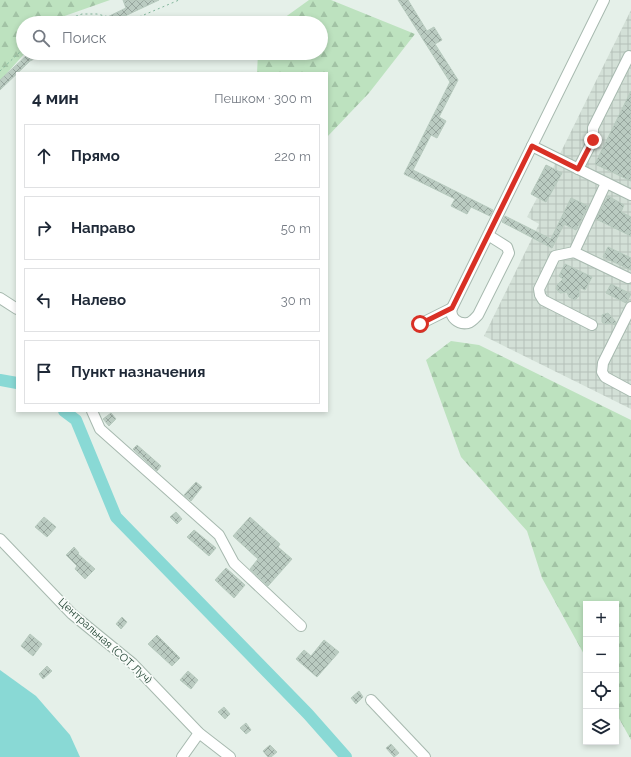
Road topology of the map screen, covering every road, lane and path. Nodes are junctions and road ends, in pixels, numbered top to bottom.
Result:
1 (179, 0) edge
2 (604, 0) edge
3 (76, 16) edge
4 (104, 16) edge
5 (141, 16) edge
6 (630, 55) edge
7 (16, 56) edge
8 (0, 71) edge
9 (532, 146) junction
10 (578, 169) junction
11 (606, 183) junction
12 (631, 195) edge
13 (488, 235) junction
14 (574, 252) junction
15 (628, 278) dead end
16 (0, 298) edge
17 (631, 307) edge
18 (16, 308) edge
19 (452, 308) junction
20 (592, 324) dead end
21 (421, 327) dead end
22 (631, 391) edge
23 (92, 412) edge
24 (0, 539) edge
25 (302, 626) dead end
26 (371, 700) dead end
27 (199, 733) junction
28 (182, 757) edge
29 (230, 757) edge
30 (425, 757) edge

1 - 5 path
2 - 9 street
3 - 4 path
6 - 10 street
7 - 8 path
9 - 10 street
9 - 13 street
10 - 11 street
11 - 12 street
11 - 14 street
13 - 19 street
13 - 19 street
14 - 15 street
14 - 20 street
16 - 18 street
17 - 22 street
19 - 21 street
23 - 25 street
24 - 27 street, Центральная (СОТ Луч)
26 - 30 street
27 - 28 street
27 - 29 street, Центральная (СОТ Луч)

